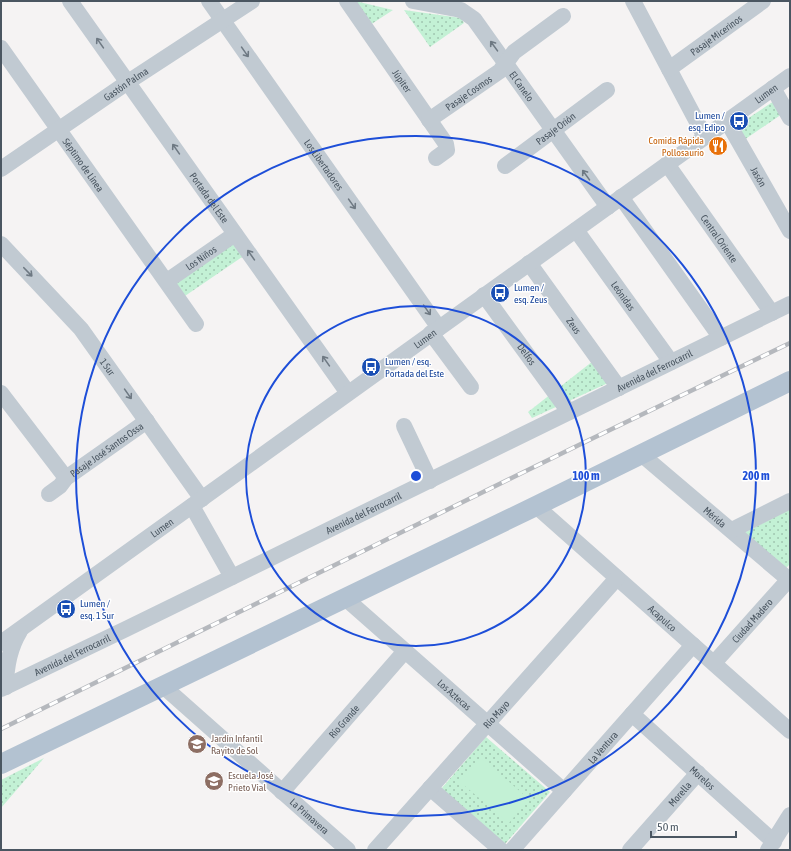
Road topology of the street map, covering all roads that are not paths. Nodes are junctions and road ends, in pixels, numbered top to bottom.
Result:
1 (70, 1) edge
2 (209, 1) edge
3 (252, 1) edge
4 (347, 1) edge
5 (413, 1) edge
6 (633, 1) edge
7 (763, 1) edge
8 (562, 16) dead end
9 (222, 20) junction
10 (1, 48) edge
11 (506, 63) junction
12 (669, 70) junction
13 (790, 76) edge
14 (128, 82) junction
15 (773, 88) junction
16 (607, 90) dead end
17 (790, 118) edge
18 (429, 120) junction
19 (727, 121) junction
20 (59, 129) junction
21 (554, 130) junction
22 (705, 137) junction
23 (436, 158) dead end
24 (667, 164) junction
25 (505, 166) dead end
26 (1, 169) edge
27 (621, 197) junction
28 (608, 207) junction
29 (576, 230) junction
30 (790, 231) edge
31 (235, 234) junction
32 (1, 244) edge
33 (529, 263) junction
34 (167, 281) junction
35 (484, 295) junction
36 (790, 304) edge
37 (772, 313) junction
38 (196, 324) dead end
39 (435, 331) junction
40 (721, 338) junction
41 (671, 362) junction
42 (790, 381) edge
43 (471, 387) dead end
44 (619, 388) junction
45 (1, 393) edge
46 (348, 393) junction
47 (569, 412) junction
48 (147, 421) junction
49 (404, 426) dead end
50 (641, 454) junction
51 (66, 478) junction
52 (430, 481) junction
53 (49, 494) dead end
54 (790, 501) edge
55 (197, 502) junction
56 (536, 506) junction
57 (732, 530) junction
58 (232, 577) junction
59 (617, 578) junction
60 (789, 578) edge
61 (345, 598) junction
62 (22, 629) junction
63 (1, 643) edge
64 (693, 645) junction
65 (405, 651) junction
66 (714, 663) junction
67 (163, 686) junction
68 (3, 688) edge
69 (632, 714) junction
70 (487, 724) junction
71 (790, 731) edge
72 (1, 764) edge
73 (698, 773) junction
74 (430, 788) junction
75 (282, 792) junction
76 (564, 792) junction
77 (790, 816) edge
78 (771, 846) edge
79 (348, 850) edge
80 (375, 850) edge
81 (500, 850) edge
82 (512, 850) edge
83 (630, 850) edge

14 -> 1 street, Portada del Este
2 - 9 street, Los Libertadores
3 - 9 street, Gastón Palma
4 - 18 street, Júpiter
11 -> 5 street, El Canelo
6 - 12 street
7 - 12 street, Pasaje Micerinos
8 - 11 street, Pasaje Cosmos
9 - 14 street, Gastón Palma
9 -> 39 street, Los Libertadores
10 - 20 street, Séptimo de Línea
11 - 18 street, Pasaje Cosmos
11 - 21 street, El Canelo
12 - 22 street
13 - 15 street, Lumen
14 - 20 street, Gastón Palma
31 -> 14 street, Portada del Este
15 - 17 street
15 - 19 street, Lumen
16 - 21 street, Pasaje Orión
18 - 23 street, Júpiter
19 - 22 street, Lumen
19 - 30 street, Jasón
20 - 26 street, Gastón Palma
20 - 34 street, Séptimo de Línea
21 - 25 street, Pasaje Orión
28 -> 21 street, El Canelo
22 - 24 street, Lumen
24 - 27 street, Lumen
24 - 37 street, Central Oriente
27 - 28 street, Lumen
27 - 40 street
28 - 29 street, Lumen
29 - 33 street, Lumen
29 - 41 street, Leónidas
31 - 34 street, Los Niños
46 -> 31 street, Portada del Este
32 -> 48 street, 1 Sur
33 - 35 street, Lumen
33 - 44 street, Zeus
34 - 38 street, Séptimo de Línea
35 - 39 street, Lumen
35 - 47 street, Delfos
36 - 37 street, Avenida del Ferrocarril
37 - 40 street, Avenida del Ferrocarril
39 - 43 street, Los Libertadores
39 - 46 street, Lumen
40 - 41 street, Avenida del Ferrocarril
41 - 44 street, Avenida del Ferrocarril
42 - 50 main road
44 - 47 street, Avenida del Ferrocarril
45 - 51 street, Pasaje José Santos Ossa
46 - 55 street, Lumen
47 - 52 street, Avenida del Ferrocarril
48 - 51 street, Pasaje José Santos Ossa
48 - 55 street, 1 Sur
49 - 52 street
50 - 56 main road
50 - 57 street, Mérida
51 - 53 street, Pasaje José Santos Ossa
52 - 58 street, Avenida del Ferrocarril
54 - 57 street
55 - 58 street, 1 Sur
55 - 62 street, Lumen
56 - 59 street, Acapulco
56 - 61 main road
57 - 60 street, Mérida
58 - 68 street, Avenida del Ferrocarril
59 - 64 street, Acapulco
59 - 70 street, Río Mayo
60 - 66 street, Ciudad Madero
61 - 65 street, Los Aztecas
61 - 67 main road
62 - 63 street, Lumen
62 - 68 street, Lumen
64 - 66 street, Acapulco
64 - 69 street, La Ventura
65 - 70 street, Los Aztecas
65 - 75 street, Río Grande
66 - 71 street, Acapulco
67 - 72 main road
67 - 75 street, La Primavera
69 - 73 street, Morelos
69 - 76 street, La Ventura
70 - 74 street, Río Mayo
70 - 76 street, Los Aztecas
73 - 78 street, Morelos
73 - 83 street, Morella
74 - 80 street, Río Mayo
74 - 81 street
75 - 79 street, La Primavera
76 - 82 street, La Ventura
77 - 78 street

